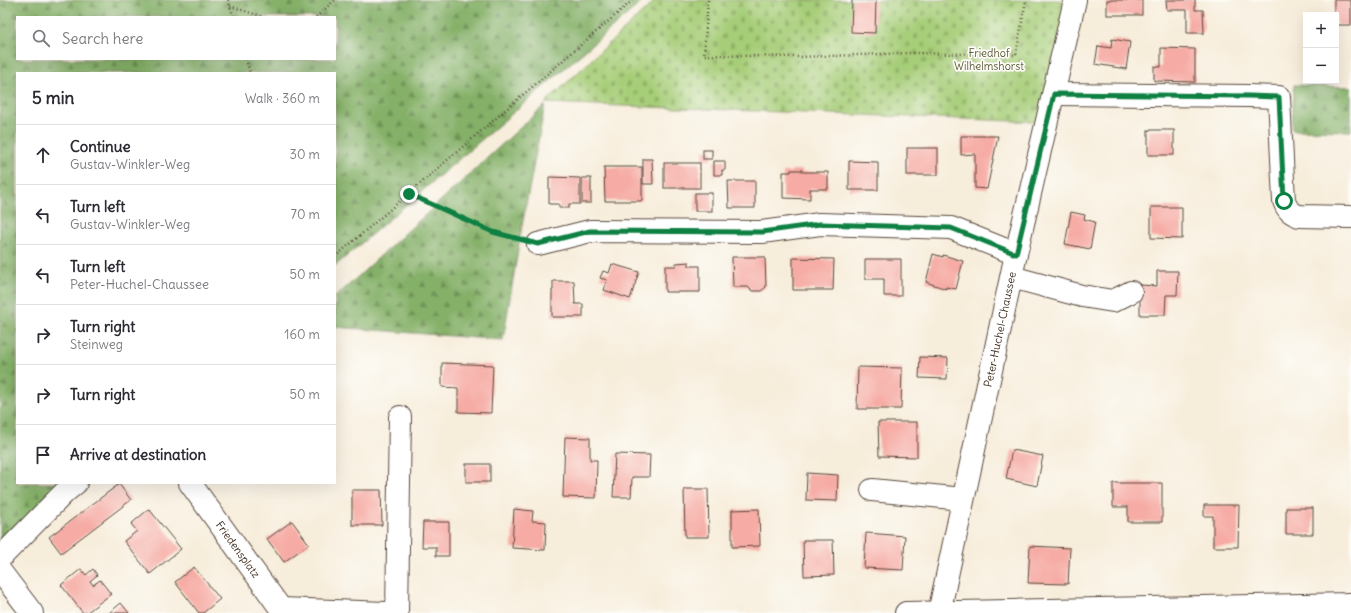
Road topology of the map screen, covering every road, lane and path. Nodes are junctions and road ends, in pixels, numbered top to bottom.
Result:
1 (228, 0) edge
2 (335, 0) edge
3 (633, 0) edge
4 (708, 0) edge
5 (1026, 0) edge
6 (1075, 0) edge
7 (230, 6) junction
8 (234, 16) edge
9 (260, 16) edge
10 (317, 16) edge
11 (246, 60) edge
12 (250, 72) edge
13 (1054, 94) junction
14 (409, 194) junction
15 (1351, 217) edge
16 (538, 244) joint
17 (1016, 254) junction
18 (336, 256) edge
19 (1012, 277) junction
20 (1131, 292) dead end
21 (400, 417) dead end
22 (75, 484) edge
23 (191, 484) edge
24 (872, 490) dead end
25 (963, 499) junction
26 (0, 558) edge
27 (0, 571) edge
28 (1351, 604) edge
29 (277, 611) edge
30 (32, 613) edge
31 (386, 613) edge
32 (397, 613) edge
33 (906, 613) edge
34 (939, 613) edge

1 - 7 path
2 - 10 path
3 - 14 path
4 - 5 path
6 - 13 street, Peter-Huchel-Chaussee
7 - 8 path
7 - 9 path
11 - 12 path
13 - 15 street
13 - 17 street, Peter-Huchel-Chaussee
14 - 16 path
14 - 18 path
16 - 17 street
17 - 19 street, Peter-Huchel-Chaussee
19 - 20 street
19 - 25 street, Peter-Huchel-Chaussee
21 - 32 street
22 - 26 street
23 - 29 street, Friedensplatz
24 - 25 street
25 - 34 street, Peter-Huchel-Chaussee
27 - 30 street
28 - 34 street
29 - 31 street
33 - 34 street

